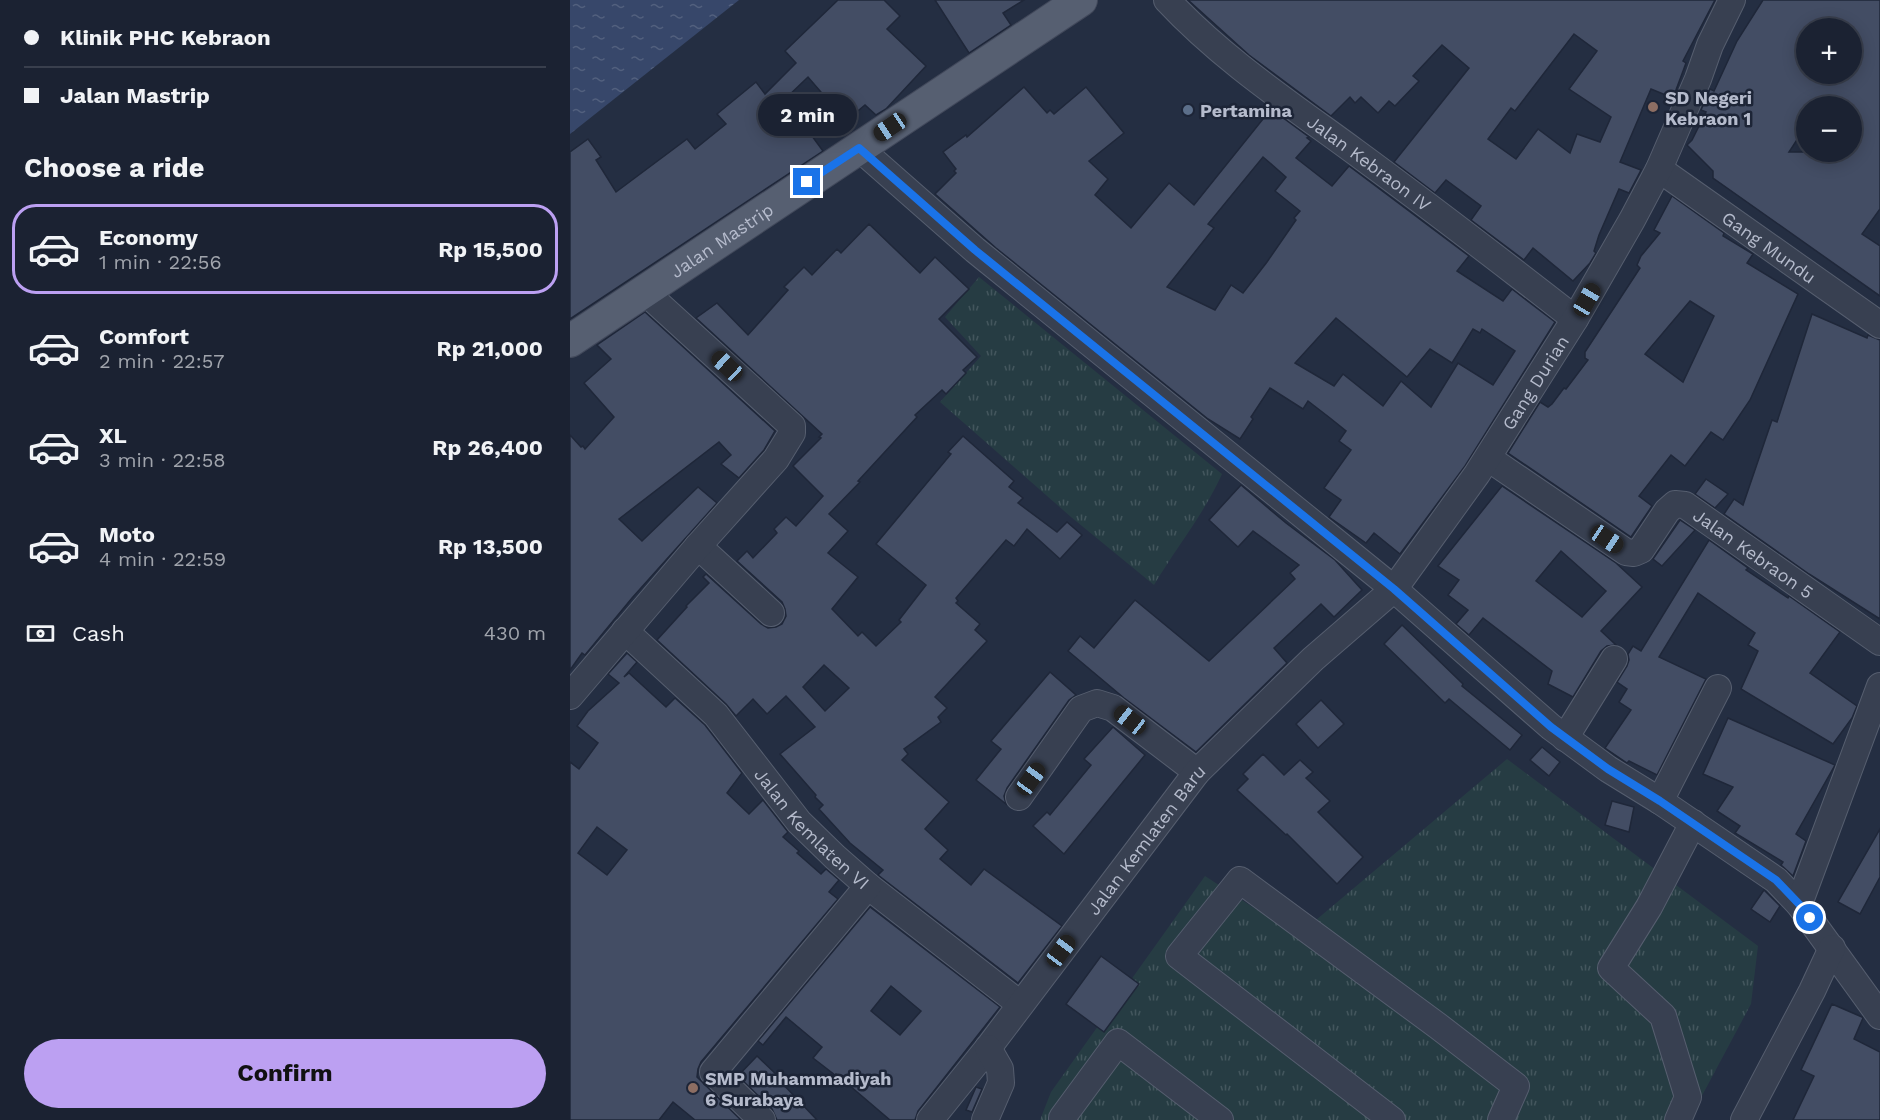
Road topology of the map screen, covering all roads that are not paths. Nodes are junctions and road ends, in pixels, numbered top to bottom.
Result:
1 (1081, 0) edge
2 (1167, 0) edge
3 (1732, 0) edge
4 (859, 148) junction
5 (1659, 169) junction
6 (644, 291) junction
7 (1575, 320) junction
8 (1880, 325) edge
9 (570, 341) edge
10 (1488, 458) junction
11 (698, 546) junction
12 (1394, 589) junction
13 (771, 613) dead end
14 (625, 631) junction
15 (1880, 642) edge
16 (1614, 659) dead end
17 (1718, 688) dead end
18 (570, 696) edge
19 (1878, 701) edge
20 (1565, 738) junction
21 (1197, 772) junction
22 (1019, 796) dead end
23 (1660, 801) junction
24 (1693, 823) junction
25 (868, 886) junction
26 (1799, 904) junction
27 (1832, 948) junction
28 (1020, 1004) junction
29 (1880, 1016) edge
30 (988, 1048) junction
31 (762, 1120) edge
32 (930, 1120) edge
33 (985, 1120) edge
34 (1064, 1120) edge
35 (1220, 1120) edge
36 (1392, 1120) edge
37 (1501, 1120) edge
38 (1678, 1120) edge
39 (1744, 1120) edge

1 - 4 main road, Jalan Mastrip
2 - 7 street, Jalan Kebraon IV
3 - 5 street, Gang Durian
4 - 6 main road, Jalan Mastrip
4 - 12 street
5 - 7 street, Gang Durian
5 - 8 street, Gang Mundu
6 - 9 main road, Jalan Mastrip
6 - 11 street
7 - 10 street, Gang Durian
10 - 12 street, Gang Durian
10 - 15 street, Jalan Kebraon 5
11 - 13 street
11 - 14 street
12 - 20 street
12 - 21 street, Jalan Kemlaten Baru
14 - 18 street
14 - 25 street, Jalan Kemlaten VI
16 - 20 street
17 - 23 street
19 - 26 street
20 - 23 street
21 - 22 street
21 - 28 street, Jalan Kemlaten Baru
23 - 24 street
24 - 26 street
24 - 38 street
25 - 28 street, Jalan Kemlaten VI
25 - 31 street
26 - 27 street
27 - 29 street
27 - 39 street
28 - 30 street, Jalan Kemlaten Baru
30 - 32 street, Jalan Kemlaten Baru
30 - 33 street
34 - 35 street
36 - 37 street

